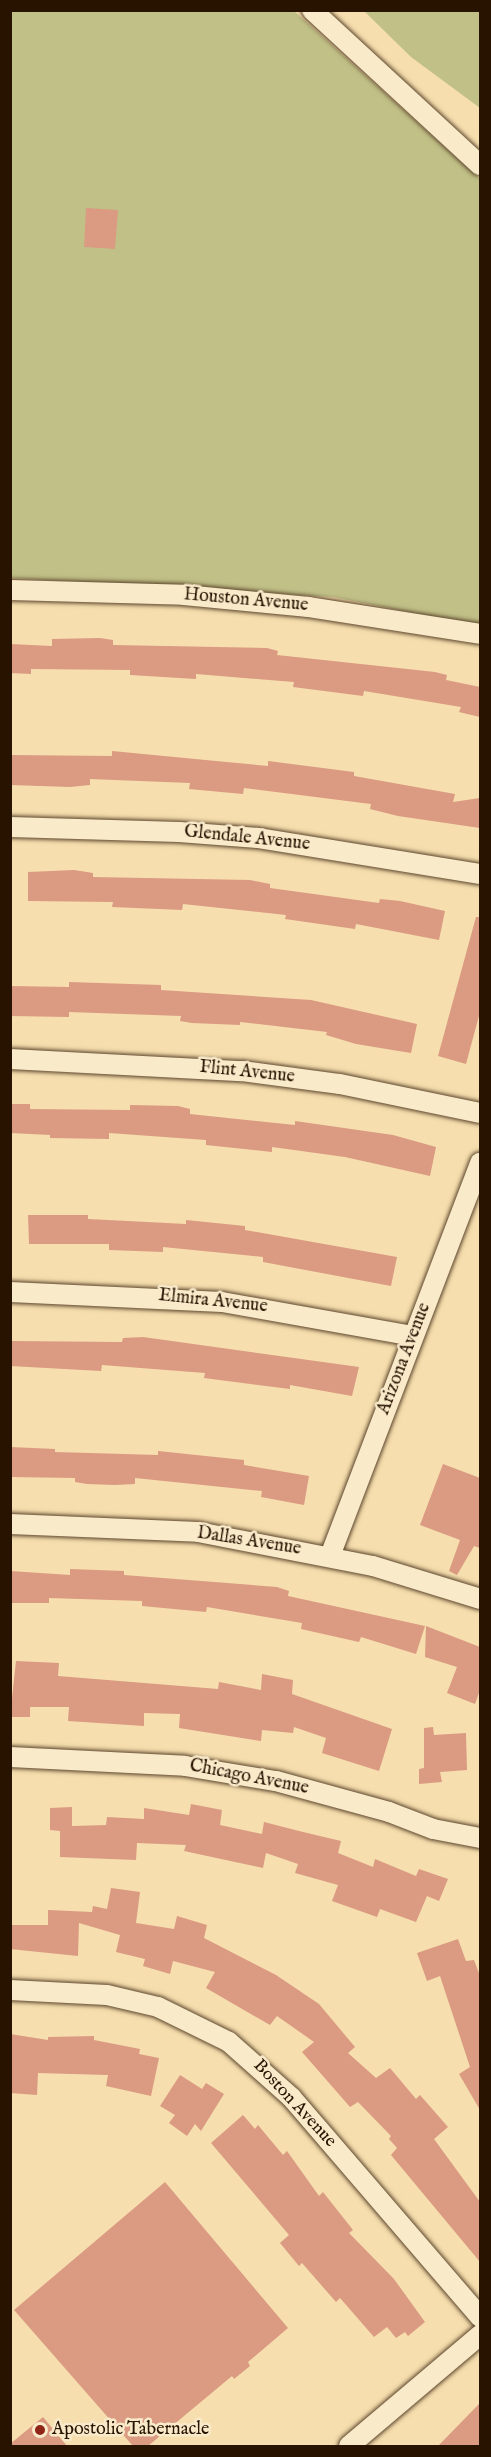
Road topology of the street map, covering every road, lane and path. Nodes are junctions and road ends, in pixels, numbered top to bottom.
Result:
1 (312, 10) edge
2 (480, 165) edge
3 (10, 590) edge
4 (480, 634) edge
5 (10, 827) edge
6 (480, 874) edge
7 (10, 1059) edge
8 (480, 1113) edge
9 (480, 1162) edge
10 (10, 1292) edge
11 (413, 1336) junction
12 (10, 1524) edge
13 (330, 1556) junction
14 (480, 1599) edge
15 (10, 1757) edge
16 (480, 1838) edge
17 (10, 1990) edge
18 (480, 2317) edge
19 (480, 2335) edge
20 (349, 2446) edge

1 - 2 street
3 - 4 street, Houston Avenue
5 - 6 street, Glendale Avenue
7 - 8 street, Flint Avenue
9 - 11 street, Arizona Avenue
10 - 11 street, Elmira Avenue
11 - 13 street, Arizona Avenue
12 - 13 street, Dallas Avenue
13 - 14 street, Dallas Avenue
15 - 16 street, Chicago Avenue
17 - 18 street, Boston Avenue
19 - 20 street

